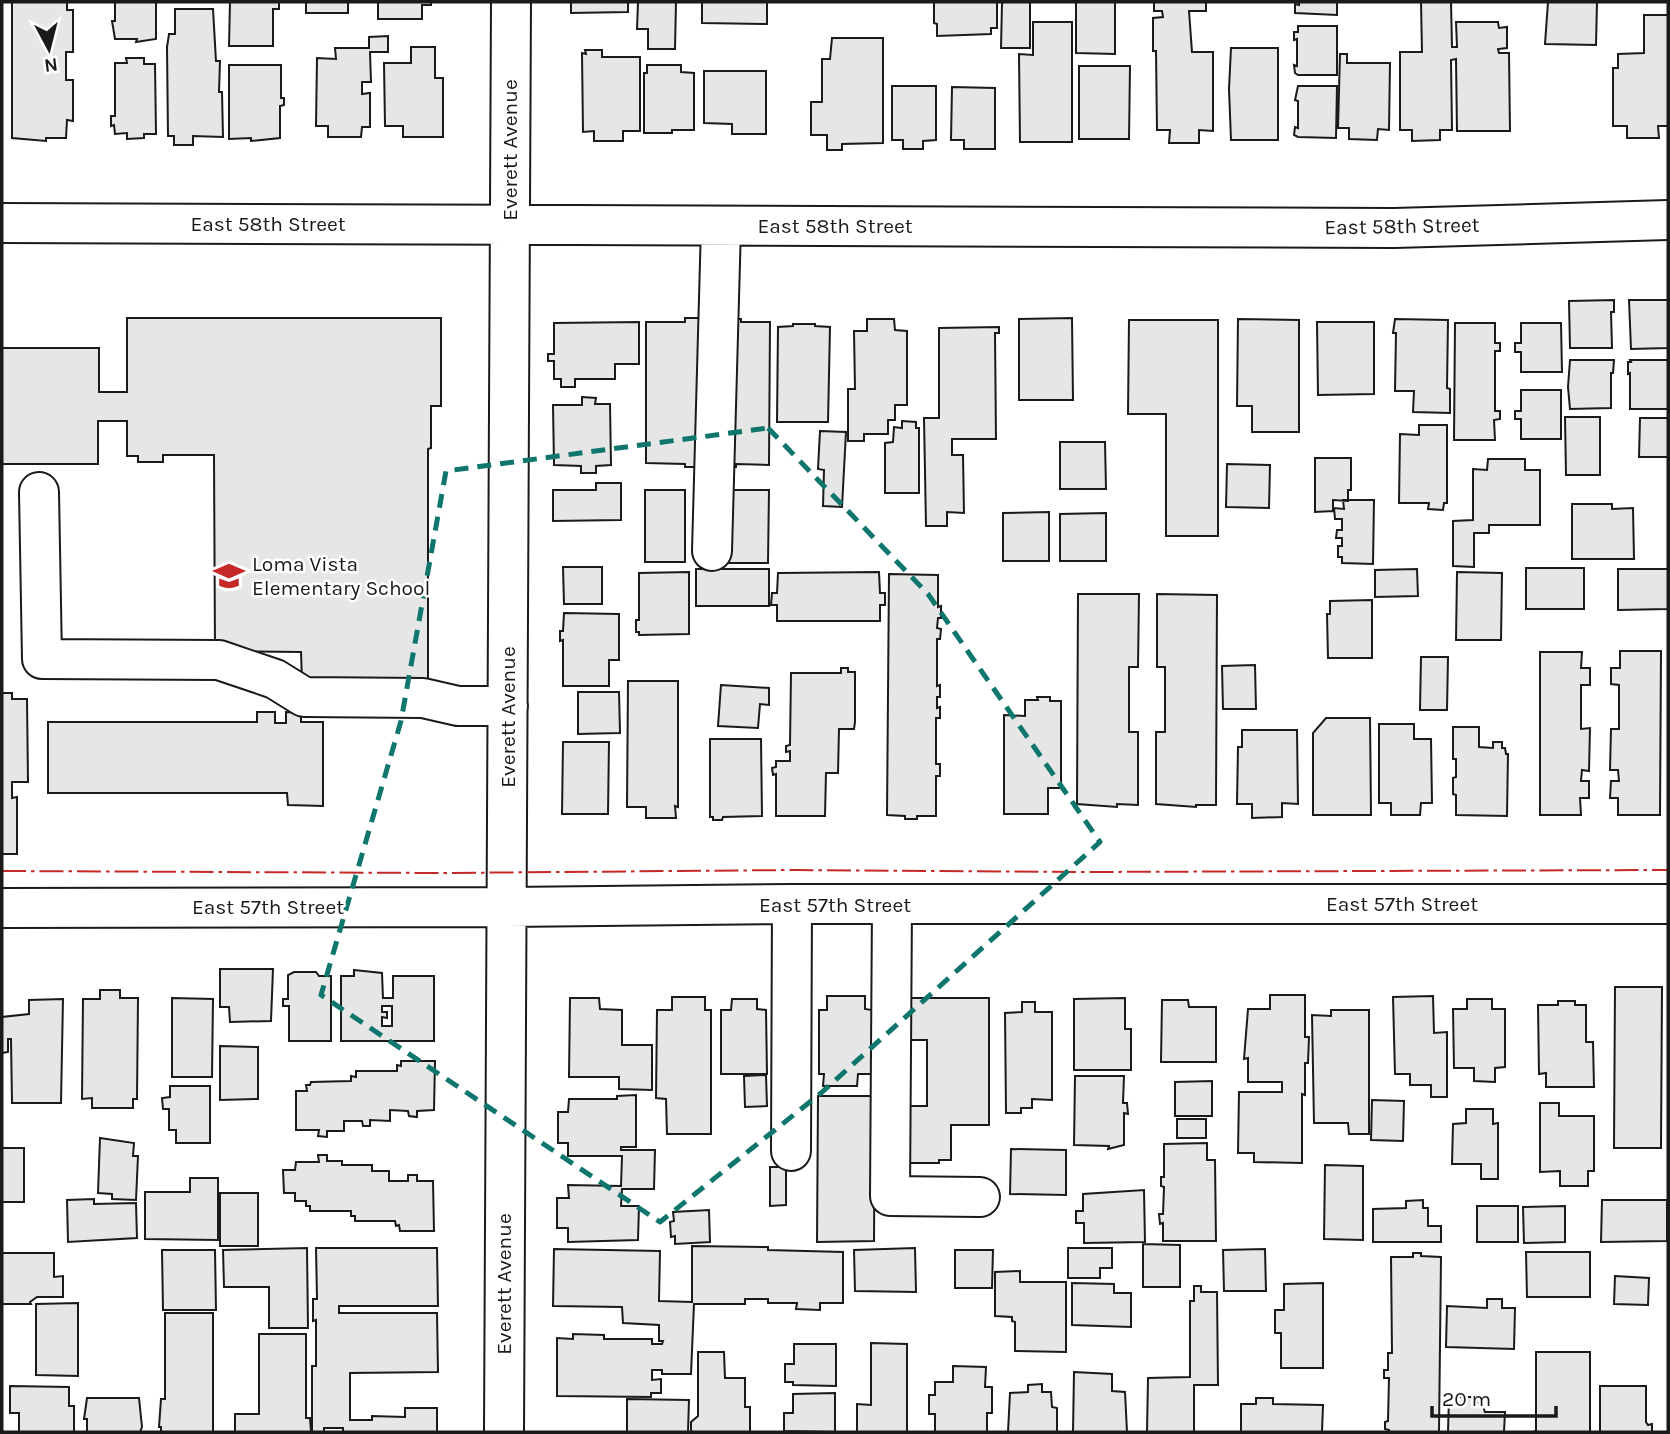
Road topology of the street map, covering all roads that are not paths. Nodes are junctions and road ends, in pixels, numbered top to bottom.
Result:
1 (511, 2) edge
2 (1668, 220) edge
3 (2, 223) edge
4 (510, 224) junction
5 (721, 226) junction
6 (39, 492) dead end
7 (712, 551) dead end
8 (508, 706) junction
9 (792, 904) junction
10 (1668, 904) edge
11 (892, 905) junction
12 (506, 907) junction
13 (2, 908) edge
14 (791, 1151) dead end
15 (980, 1197) dead end
16 (504, 1432) edge

1 - 4 street, Everett Avenue
2 - 5 street, East 58th Street
3 - 4 street, East 58th Street
4 - 5 street, East 58th Street
4 - 8 street, Everett Avenue
5 - 7 street
6 - 8 street
8 - 12 street, Everett Avenue
9 - 11 street, East 57th Street
9 - 12 street, East 57th Street
9 - 14 street
10 - 11 street, East 57th Street
11 - 15 street
12 - 13 street, East 57th Street
12 - 16 street, Everett Avenue

